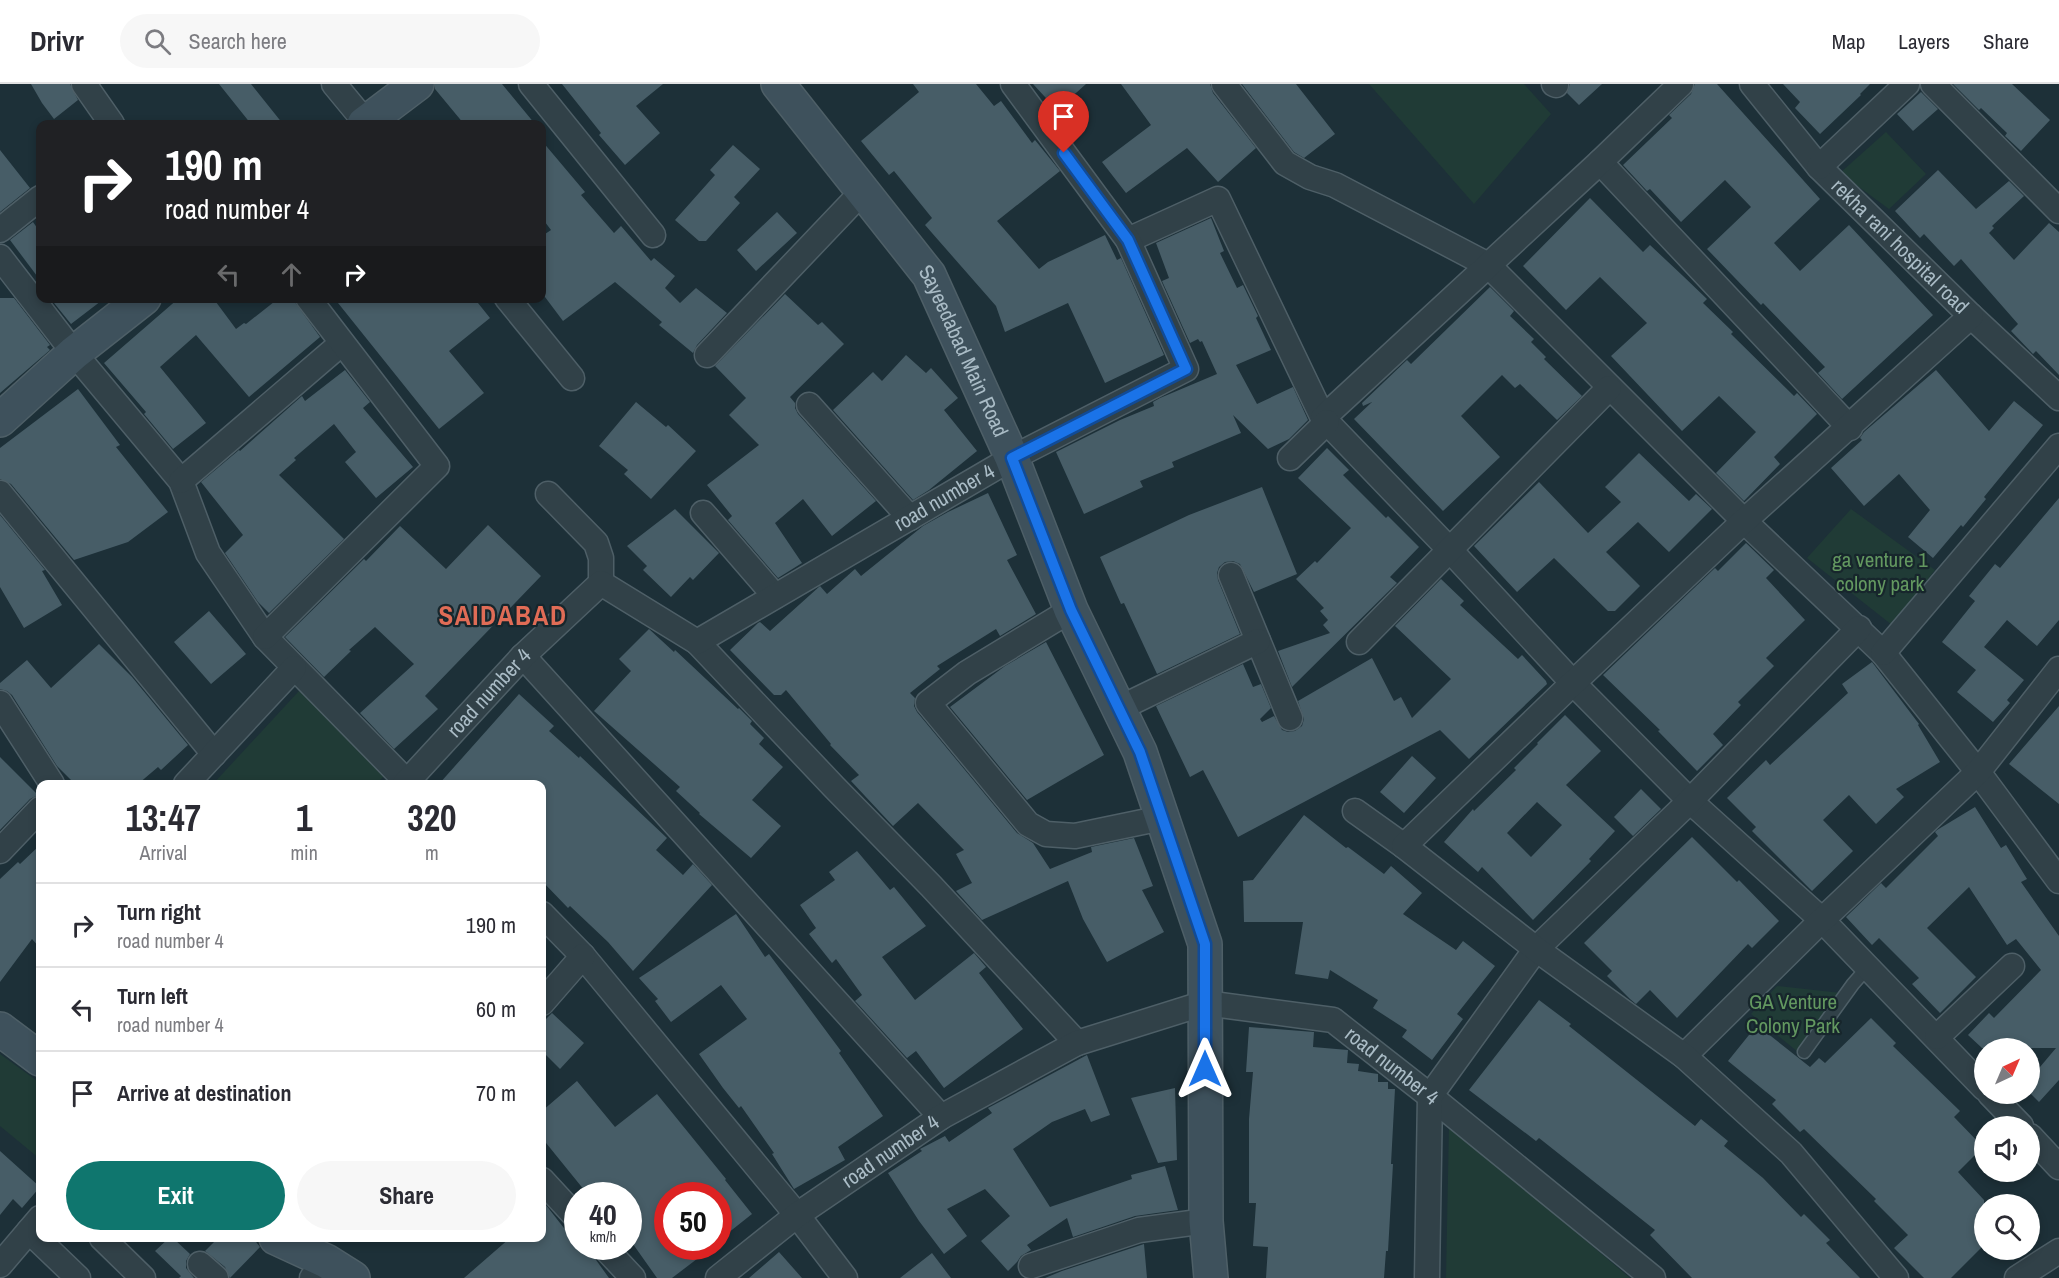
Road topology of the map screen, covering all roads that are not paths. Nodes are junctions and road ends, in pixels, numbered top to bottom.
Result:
1 (84, 84) edge
2 (334, 84) edge
3 (417, 84) edge
4 (531, 84) edge
5 (778, 84) edge
6 (1013, 84) edge
7 (1224, 84) edge
8 (1681, 84) edge
9 (1752, 84) edge
10 (1907, 84) edge
11 (1933, 84) edge
12 (109, 120) edge
13 (362, 120) edge
14 (370, 120) edge
15 (1600, 162) junction
16 (1819, 167) junction
17 (863, 191) junction
18 (36, 201) edge
19 (2059, 211) edge
20 (0, 230) edge
21 (653, 234) dead end
22 (1128, 240) junction
23 (0, 257) edge
24 (1488, 265) junction
25 (138, 303) edge
26 (312, 303) edge
27 (511, 303) edge
28 (1971, 316) junction
29 (342, 343) junction
30 (74, 353) junction
31 (707, 355) dead end
32 (572, 378) dead end
33 (1609, 388) junction
34 (2059, 398) edge
35 (809, 405) dead end
36 (0, 420) edge
37 (1325, 420) junction
38 (1850, 428) junction
39 (2059, 446) edge
40 (1012, 458) junction
41 (1290, 458) dead end
42 (181, 481) junction
43 (0, 493) edge
44 (548, 494) dead end
45 (703, 513) dead end
46 (910, 518) junction
47 (1744, 521) junction
48 (1449, 549) junction
49 (1231, 575) dead end
50 (601, 583) junction
51 (775, 596) junction
52 (1071, 610) junction
53 (1859, 628) junction
54 (265, 638) junction
55 (1258, 641) junction
56 (697, 642) junction
57 (1359, 642) dead end
58 (1883, 653) junction
59 (523, 656) junction
60 (294, 668) junction
61 (2059, 669) edge
62 (1573, 682) junction
63 (0, 703) edge
64 (1120, 708) junction
65 (1290, 718) dead end
66 (214, 754) junction
67 (1978, 772) junction
68 (49, 780) edge
69 (190, 780) edge
70 (403, 780) edge
71 (411, 780) edge
72 (1690, 801) junction
73 (1355, 811) dead end
74 (36, 813) edge
75 (1162, 818) junction
76 (1404, 846) junction
77 (0, 851) edge
78 (2059, 881) edge
79 (546, 918) edge
80 (1822, 920) junction
81 (1536, 949) junction
82 (583, 956) junction
83 (2012, 966) dead end
84 (1868, 967) junction
85 (546, 998) edge
86 (1204, 1003) junction
87 (0, 1029) edge
88 (1937, 1037) junction
89 (1077, 1043) junction
90 (1804, 1052) dead end
91 (36, 1056) edge
92 (1684, 1056) junction
93 (1974, 1077) edge
94 (1430, 1096) junction
95 (2000, 1104) edge
96 (2011, 1116) edge
97 (941, 1117) junction
98 (2040, 1147) edge
99 (2059, 1167) edge
100 (546, 1184) edge
101 (564, 1204) edge
102 (797, 1215) junction
103 (1206, 1221) junction
104 (35, 1224) edge
105 (49, 1242) edge
106 (106, 1242) edge
107 (282, 1242) edge
108 (2059, 1251) edge
109 (616, 1260) edge
110 (0, 1265) edge
111 (1031, 1266) dead end
112 (330, 1272) edge
113 (78, 1278) edge
114 (143, 1278) edge
115 (633, 1278) edge
116 (718, 1278) edge
117 (845, 1278) edge
118 (1211, 1278) edge
119 (1426, 1278) edge
120 (1653, 1278) edge
121 (1896, 1278) edge
122 (2016, 1278) edge

1 - 12 street
2 - 13 street
3 - 14 main road
4 - 21 street
5 - 17 main road, Sayeedabad Main Road
6 - 22 street, road number 4
7 - 24 street
8 - 15 street
9 - 16 street, rekha rani hospital road
10 - 16 street
11 - 19 street
15 - 24 street
15 - 38 street
16 - 28 street, rekha rani hospital road
17 - 31 street
17 - 40 main road, Sayeedabad Main Road
18 - 20 street
22 - 37 street
22 - 40 street, road number 4
23 - 30 street
24 - 33 street
24 - 37 street
25 - 30 main road
26 - 29 street
27 - 32 street
28 - 34 street, rekha rani hospital road
28 - 38 street
29 - 42 street
29 - 54 street
30 - 36 main road
30 - 42 street
33 - 47 street
33 - 48 street
35 - 46 street
37 - 41 street
37 - 48 street
38 - 47 street
39 - 58 street
40 - 46 street, road number 4
40 - 52 main road, Sayeedabad Main Road
42 - 54 street
43 - 66 street
44 - 50 street
45 - 51 street
46 - 51 street, road number 4
47 - 53 street
47 - 62 street
48 - 57 street
48 - 62 street
49 - 55 street
50 - 56 street
50 - 59 street, road number 4
51 - 56 street, road number 4
52 - 64 main road, Sayeedabad Main Road
52 - 75 street
53 - 58 street
53 - 72 street
54 - 60 street
55 - 64 street
55 - 65 street
56 - 89 street
58 - 67 street
59 - 71 street, road number 4
59 - 97 street
60 - 66 street
60 - 70 street
61 - 67 street
62 - 72 street
62 - 76 street
63 - 68 street
64 - 75 main road, Sayeedabad Main Road
66 - 69 street
67 - 78 street
67 - 80 street
72 - 80 street
72 - 81 street
73 - 76 street
74 - 77 street
75 - 86 main road, Sayeedabad Main Road
76 - 81 street
79 - 82 street
80 - 84 street
80 - 92 street
81 - 92 street
81 - 94 street
82 - 85 street
82 - 102 street
83 - 88 street
84 - 88 street
84 - 90 lane
86 - 89 street, road number 4
86 - 94 street, road number 4
86 - 103 main road, Sayeedabad Main Road
87 - 91 main road
88 - 93 street
89 - 97 street, road number 4
92 - 121 street
94 - 119 street
94 - 120 street, road number 4
95 - 96 street
97 - 102 street, road number 4
98 - 99 street
100 - 101 street
102 - 116 street, road number 4
102 - 117 street
103 - 111 street
103 - 118 main road, Sayeedabad Main Road
104 - 110 street
105 - 113 street
106 - 114 street
107 - 112 main road
108 - 122 street
109 - 115 street

